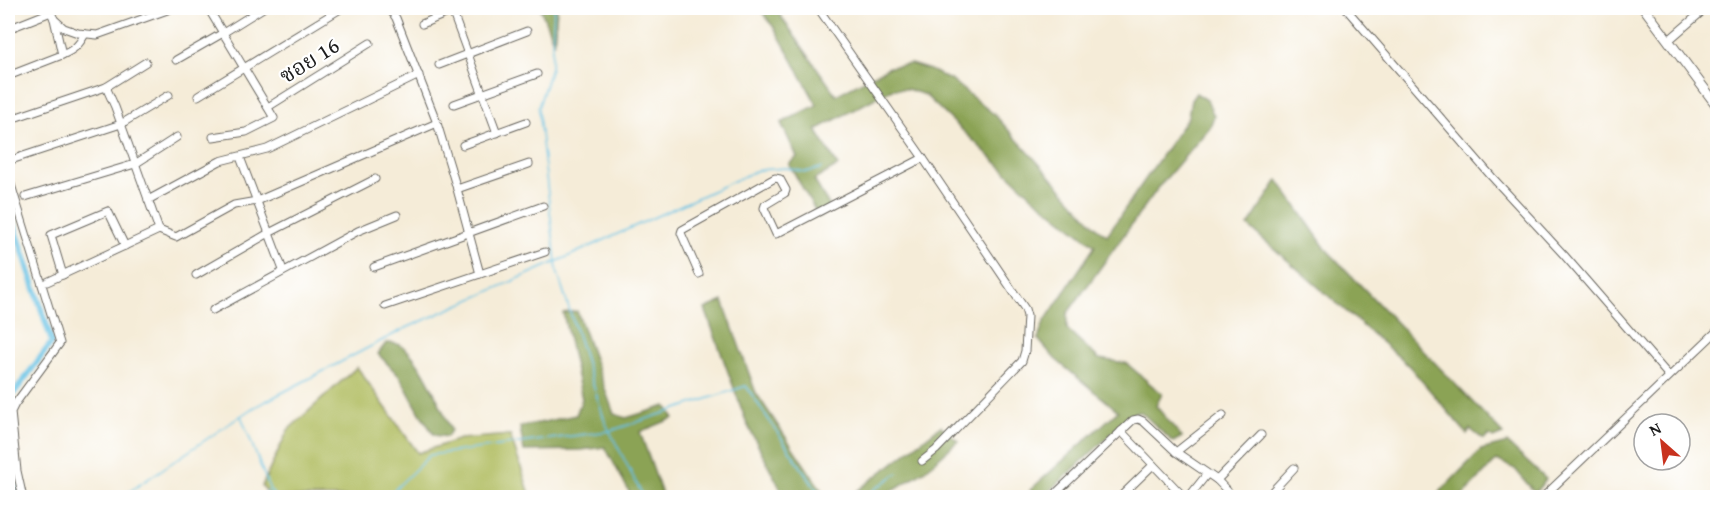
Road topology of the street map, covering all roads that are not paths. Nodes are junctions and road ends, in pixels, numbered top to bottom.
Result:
1 (173, 8) edge
2 (208, 8) edge
3 (264, 8) edge
4 (342, 8) edge
5 (389, 8) edge
6 (818, 8) edge
7 (1351, 8) edge
8 (1645, 8) edge
9 (1706, 8) edge
10 (451, 9) edge
11 (51, 13) edge
12 (422, 24) dead end
13 (8, 29) edge
14 (527, 31) dead end
15 (223, 33) junction
16 (85, 34) junction
17 (1669, 40) junction
18 (370, 43) dead end
19 (467, 54) junction
20 (62, 55) junction
21 (176, 60) dead end
22 (146, 62) dead end
23 (439, 65) dead end
24 (244, 69) junction
25 (537, 74) dead end
26 (418, 75) junction
27 (8, 76) edge
28 (106, 87) junction
29 (482, 94) junction
30 (169, 95) dead end
31 (198, 96) dead end
32 (454, 104) dead end
33 (267, 107) junction
34 (1718, 107) edge
35 (8, 120) edge
36 (526, 122) dead end
37 (437, 123) junction
38 (121, 124) junction
39 (497, 133) junction
40 (177, 137) dead end
41 (213, 137) dead end
42 (463, 145) dead end
43 (240, 157) junction
44 (923, 158) junction
45 (11, 160) dead end
46 (529, 164) dead end
47 (135, 165) junction
48 (8, 176) edge
49 (375, 179) dead end
50 (457, 189) junction
51 (25, 197) dead end
52 (148, 200) junction
53 (257, 201) junction
54 (543, 206) dead end
55 (396, 215) dead end
56 (159, 230) junction
57 (269, 233) junction
58 (469, 233) junction
59 (125, 246) junction
60 (545, 252) dead end
61 (374, 267) dead end
62 (283, 270) junction
63 (480, 274) junction
64 (699, 274) dead end
65 (63, 275) junction
66 (196, 275) dead end
67 (48, 282) dead end
68 (385, 306) dead end
69 (213, 310) dead end
70 (1718, 330) edge
71 (1670, 376) junction
72 (1223, 415) dead end
73 (1121, 432) junction
74 (1261, 435) dead end
75 (1176, 452) junction
76 (922, 461) dead end
77 (1153, 465) junction
78 (1294, 468) dead end
79 (1207, 474) junction
80 (1217, 480) junction
81 (23, 498) edge
82 (1057, 498) edge
83 (1119, 498) edge
84 (1186, 498) edge
85 (1234, 498) edge
86 (1266, 498) edge
87 (1542, 498) edge

1 - 16 street
2 - 15 street
3 - 15 street
4 - 24 street
5 - 26 street
6 - 44 street
7 - 71 street
8 - 17 street
9 - 17 street
10 - 12 street
10 - 19 street
11 - 13 street
11 - 16 street
11 - 20 street
14 - 19 street
15 - 21 street
15 - 24 street
16 - 20 street
17 - 34 street
18 - 33 street, ซอย 16
19 - 23 street
19 - 29 street
20 - 27 street
22 - 28 street
24 - 31 street
24 - 33 street
25 - 29 street
26 - 37 street
26 - 43 street
28 - 35 street
28 - 38 street
29 - 32 street
29 - 39 street
30 - 38 street
33 - 41 street
36 - 39 street
37 - 50 street
37 - 53 street
38 - 45 street
38 - 47 street
39 - 42 street
40 - 47 street
43 - 52 street
43 - 53 street
44 - 64 street
44 - 76 street
46 - 50 street
47 - 51 street
47 - 52 street
48 - 81 street
49 - 57 street
50 - 58 street
52 - 56 street
53 - 56 street
53 - 57 street
54 - 58 street
55 - 62 street
56 - 59 street
57 - 62 street
57 - 66 street
58 - 61 street
58 - 63 street
59 - 65 street
59 - 65 street
60 - 63 street
62 - 69 street
63 - 68 street
65 - 67 street
70 - 71 street
71 - 87 street
72 - 75 street
73 - 75 street
73 - 77 street
73 - 82 street
74 - 80 street
75 - 79 street
77 - 83 street
77 - 84 street
78 - 86 street
79 - 80 street
79 - 84 street
80 - 85 street

